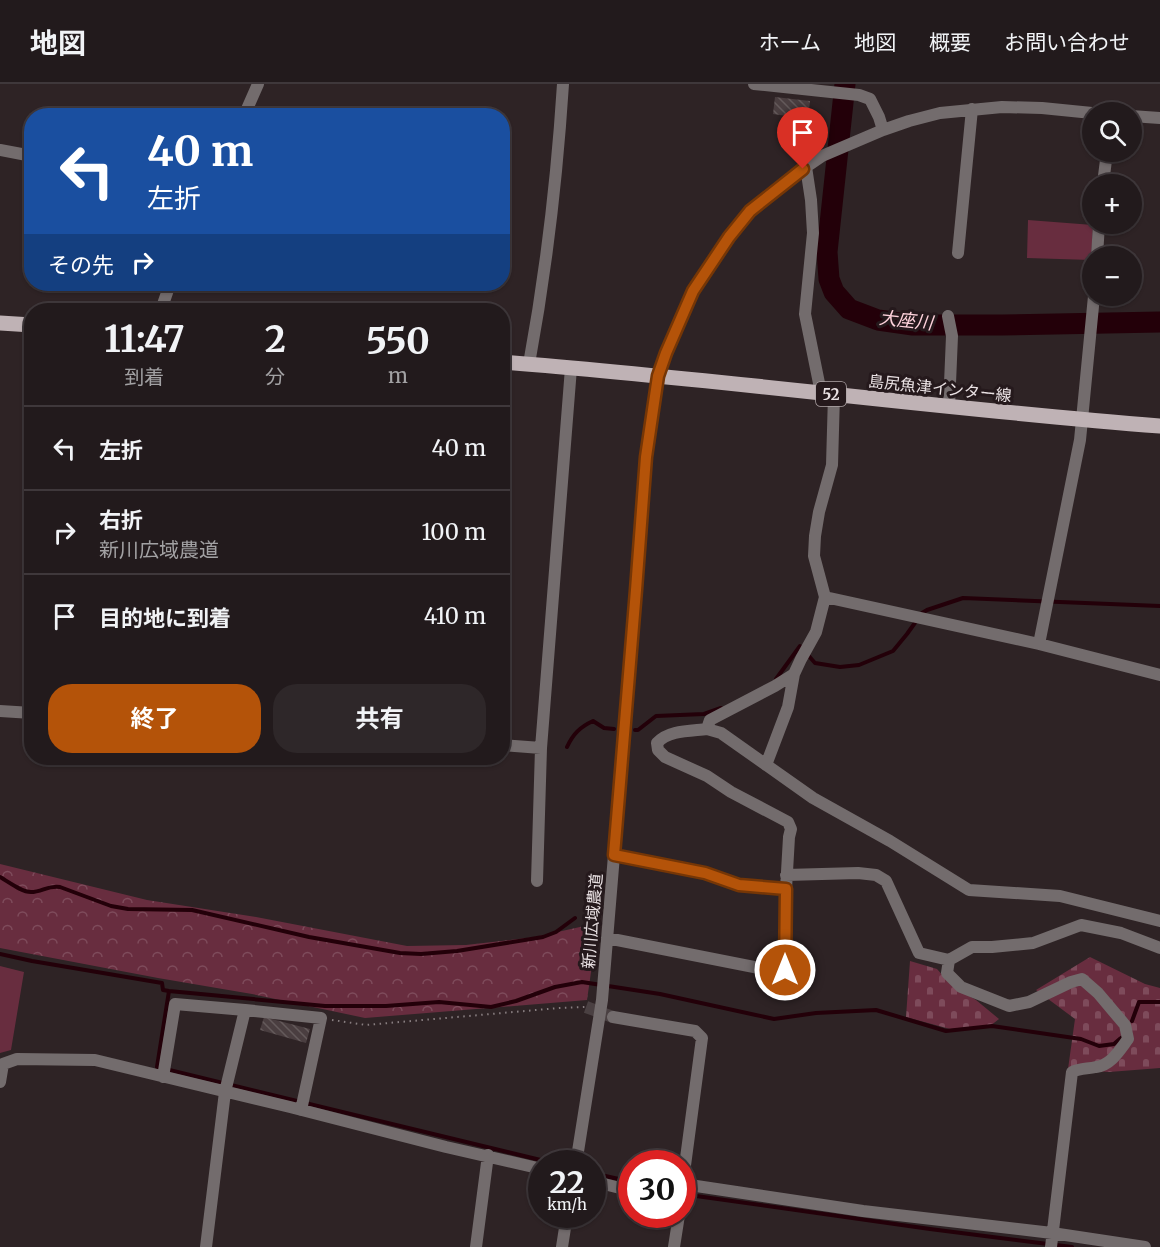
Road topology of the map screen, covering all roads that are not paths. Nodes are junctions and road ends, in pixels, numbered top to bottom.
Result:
1 (258, 84) edge
2 (563, 84) edge
3 (754, 84) edge
4 (826, 89) edge
5 (248, 108) edge
6 (972, 109) junction
7 (1082, 112) edge
8 (1142, 117) edge
9 (1160, 118) edge
10 (883, 130) junction
11 (0, 150) edge
12 (24, 154) edge
13 (806, 167) junction
14 (958, 253) dead end
15 (1093, 306) edge
16 (948, 316) dead end
17 (0, 323) edge
18 (24, 324) edge
19 (510, 363) edge
20 (529, 364) junction
21 (571, 368) junction
22 (658, 376) junction
23 (827, 394) junction
24 (948, 407) junction
25 (1082, 420) junction
26 (1160, 426) edge
27 (825, 597) junction
28 (1039, 645) junction
29 (794, 674) junction
30 (1160, 675) edge
31 (0, 711) edge
32 (24, 712) edge
33 (707, 729) junction
34 (510, 746) edge
35 (542, 748) junction
36 (766, 765) junction
37 (614, 855) junction
38 (786, 875) junction
39 (537, 881) dead end
40 (786, 889) junction
41 (1160, 921) edge
42 (608, 939) junction
43 (1160, 948) edge
44 (949, 960) junction
45 (245, 1010) junction
46 (613, 1017) tunnel mouth
47 (164, 1070) junction
48 (0, 1082) edge
49 (226, 1088) junction
50 (301, 1106) junction
51 (578, 1150) edge
52 (687, 1150) edge
53 (488, 1155) junction
54 (528, 1165) edge
55 (696, 1188) edge
56 (565, 1228) edge
57 (677, 1228) edge
58 (1052, 1233) junction
59 (206, 1247) edge
60 (476, 1247) edge
61 (562, 1247) edge
62 (674, 1247) edge
63 (1051, 1247) edge
64 (1145, 1247) edge

1 - 5 street
2 - 20 street
3 - 4 street
4 - 10 street
6 - 7 street, 新川広域農道
6 - 10 street, 新川広域農道
6 - 14 street
8 - 9 street
10 - 13 street, 新川広域農道
11 - 12 street
13 - 22 street, 新川広域農道
13 - 23 street
15 - 25 street
16 - 24 street
17 - 18 main road
19 - 20 main road, 島尻魚津インター線 / 52
20 - 21 main road, 島尻魚津インター線 / 52
21 - 22 main road, 島尻魚津インター線 / 52
21 - 35 street
22 - 23 main road, 島尻魚津インター線 / 52
22 - 37 street, 新川広域農道
23 - 24 main road, 島尻魚津インター線 / 52
23 - 27 street
24 - 25 main road, 島尻魚津インター線 / 52
25 - 26 main road, 島尻魚津インター線 / 52
25 - 28 street
27 - 28 street
27 - 29 street
28 - 30 street
29 - 33 street
29 - 36 street
31 - 32 street
33 - 36 street
33 - 38 street
34 - 35 street
35 - 39 street
36 - 41 street
37 - 40 street
37 - 42 street, 新川広域農道
38 - 40 street
38 - 44 street
40 - 42 street
42 - 51 street, 新川広域農道
43 - 44 street
44 - 58 street
45 - 47 street
45 - 49 street
45 - 50 street
46 - 52 street
47 - 48 street
47 - 49 street
49 - 50 street
49 - 59 street
50 - 53 street
53 - 54 street
53 - 60 street
55 - 58 street
56 - 61 street
57 - 62 street
58 - 63 street
58 - 64 street

